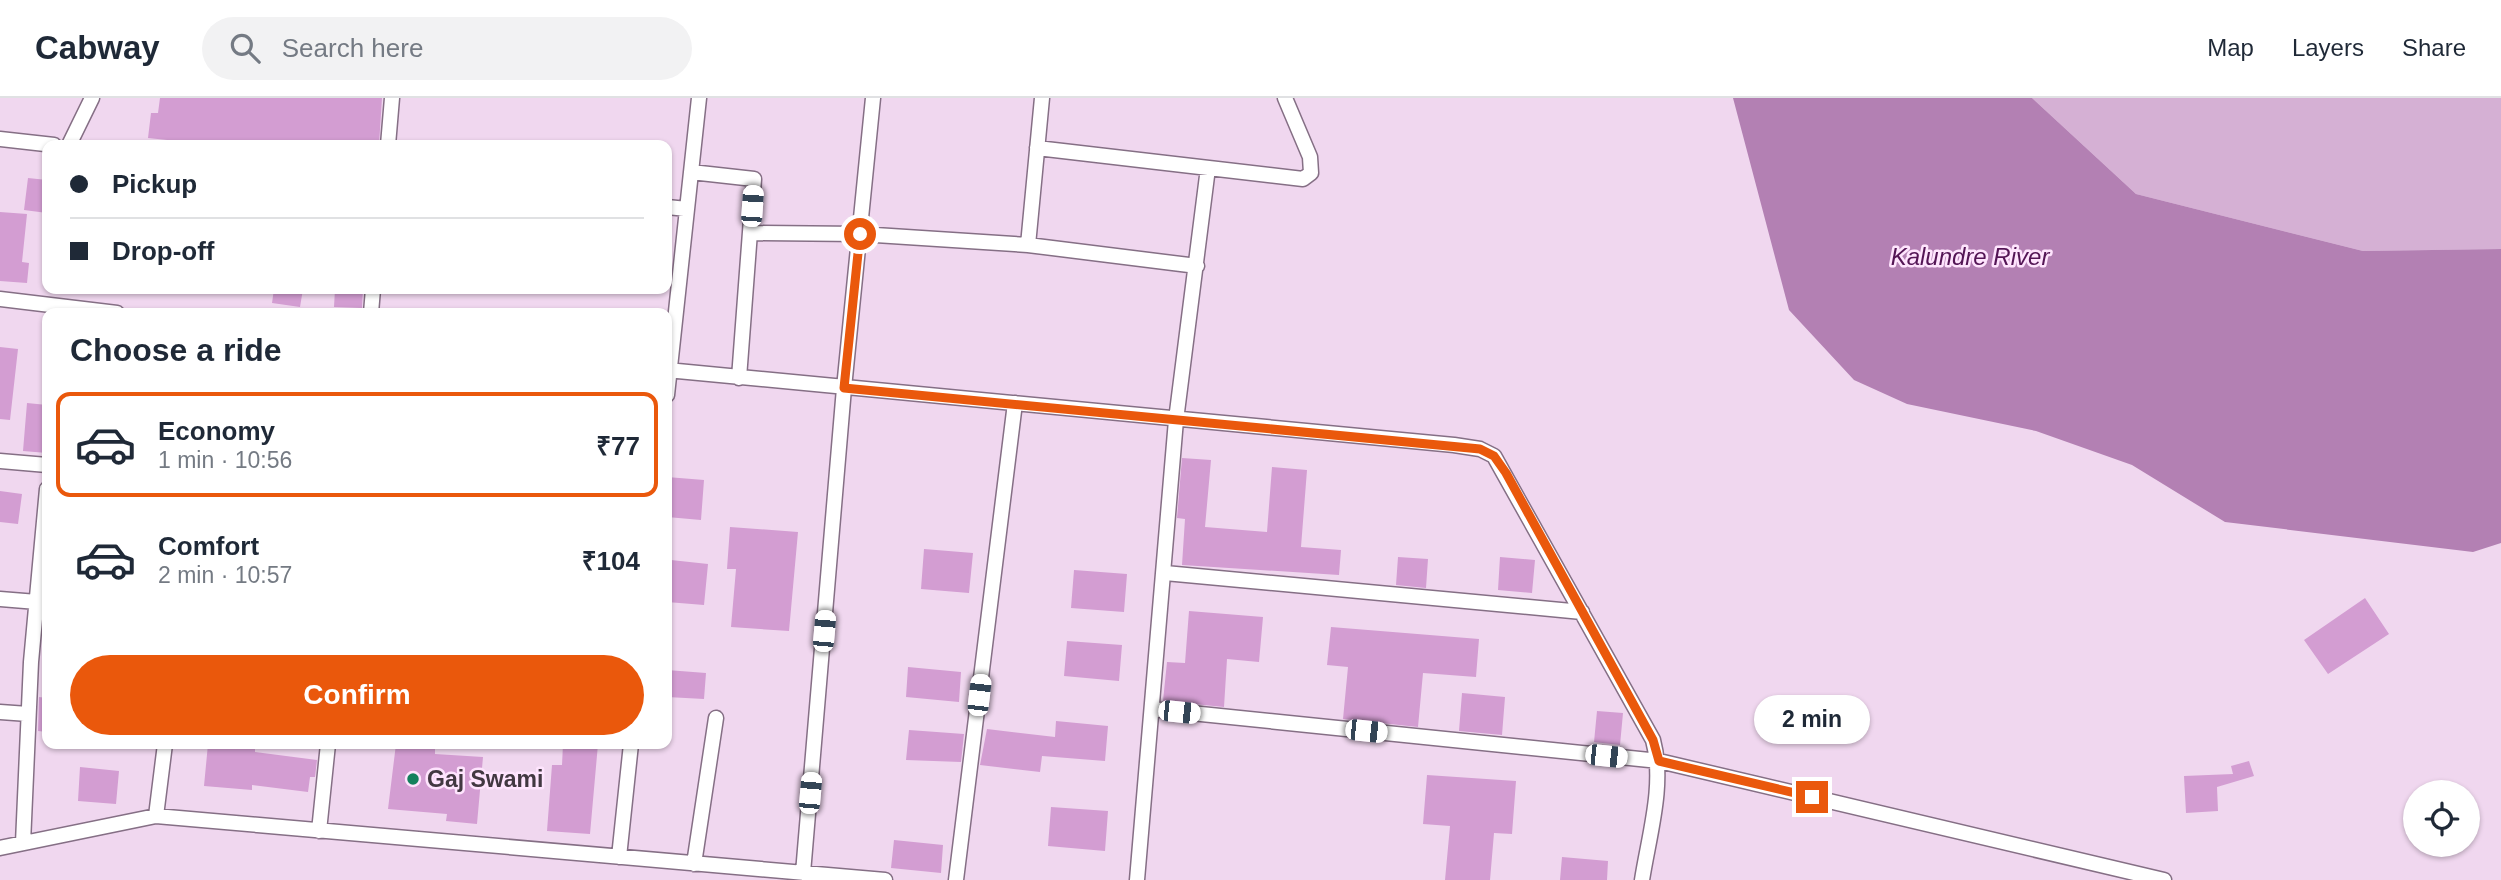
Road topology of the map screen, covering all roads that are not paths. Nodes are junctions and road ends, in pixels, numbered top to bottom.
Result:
1 (92, 98) edge
2 (392, 98) edge
3 (699, 98) edge
4 (873, 98) edge
5 (1042, 98) edge
6 (1285, 98) edge
7 (0, 139) edge
8 (71, 140) edge
9 (388, 140) edge
10 (42, 144) edge
11 (1037, 148) junction
12 (1208, 169) junction
13 (691, 172) junction
14 (672, 208) edge
15 (687, 209) junction
16 (750, 233) junction
17 (860, 234) junction
18 (1028, 245) junction
19 (1197, 266) junction
20 (0, 299) edge
21 (75, 308) edge
22 (672, 336) edge
23 (672, 370) edge
24 (739, 377) junction
25 (844, 388) junction
26 (1015, 403) junction
27 (1176, 420) junction
28 (0, 461) edge
29 (42, 465) edge
30 (42, 546) edge
31 (1165, 573) junction
32 (0, 599) edge
33 (37, 602) junction
34 (1582, 612) junction
35 (1152, 709) junction
36 (0, 712) edge
37 (28, 715) junction
38 (716, 718) dead end
39 (164, 749) edge
40 (327, 749) edge
41 (630, 749) edge
42 (1659, 761) junction
43 (156, 817) junction
44 (319, 831) junction
45 (23, 843) junction
46 (0, 848) edge
47 (619, 857) junction
48 (694, 864) junction
49 (803, 873) junction
50 (885, 880) edge
51 (956, 880) edge
52 (1137, 880) edge
53 (1642, 880) edge
54 (2164, 880) edge

1 - 8 street
2 - 9 street
3 - 13 street
4 - 17 street
5 - 11 street
6 - 12 street
7 - 10 street
11 - 12 street
11 - 18 street
12 - 19 street
13 - 15 street
13 - 16 street
14 - 15 street
15 - 22 street
16 - 17 street
16 - 24 street
17 - 18 street
17 - 25 street
18 - 19 street
19 - 27 street
20 - 21 street
23 - 24 street
24 - 25 street
25 - 26 street
25 - 49 street
26 - 27 street
26 - 51 street
27 - 31 street
27 - 34 street
28 - 29 street
30 - 33 street
31 - 34 street
31 - 35 street
32 - 33 street
33 - 37 street
34 - 42 street
35 - 42 street
35 - 52 street
36 - 37 street
37 - 45 street
38 - 48 street
39 - 43 street
40 - 44 street
41 - 47 street
42 - 53 street
42 - 54 street
43 - 44 street
43 - 45 street
44 - 47 street
45 - 46 street
47 - 48 street
48 - 49 street
49 - 50 street

